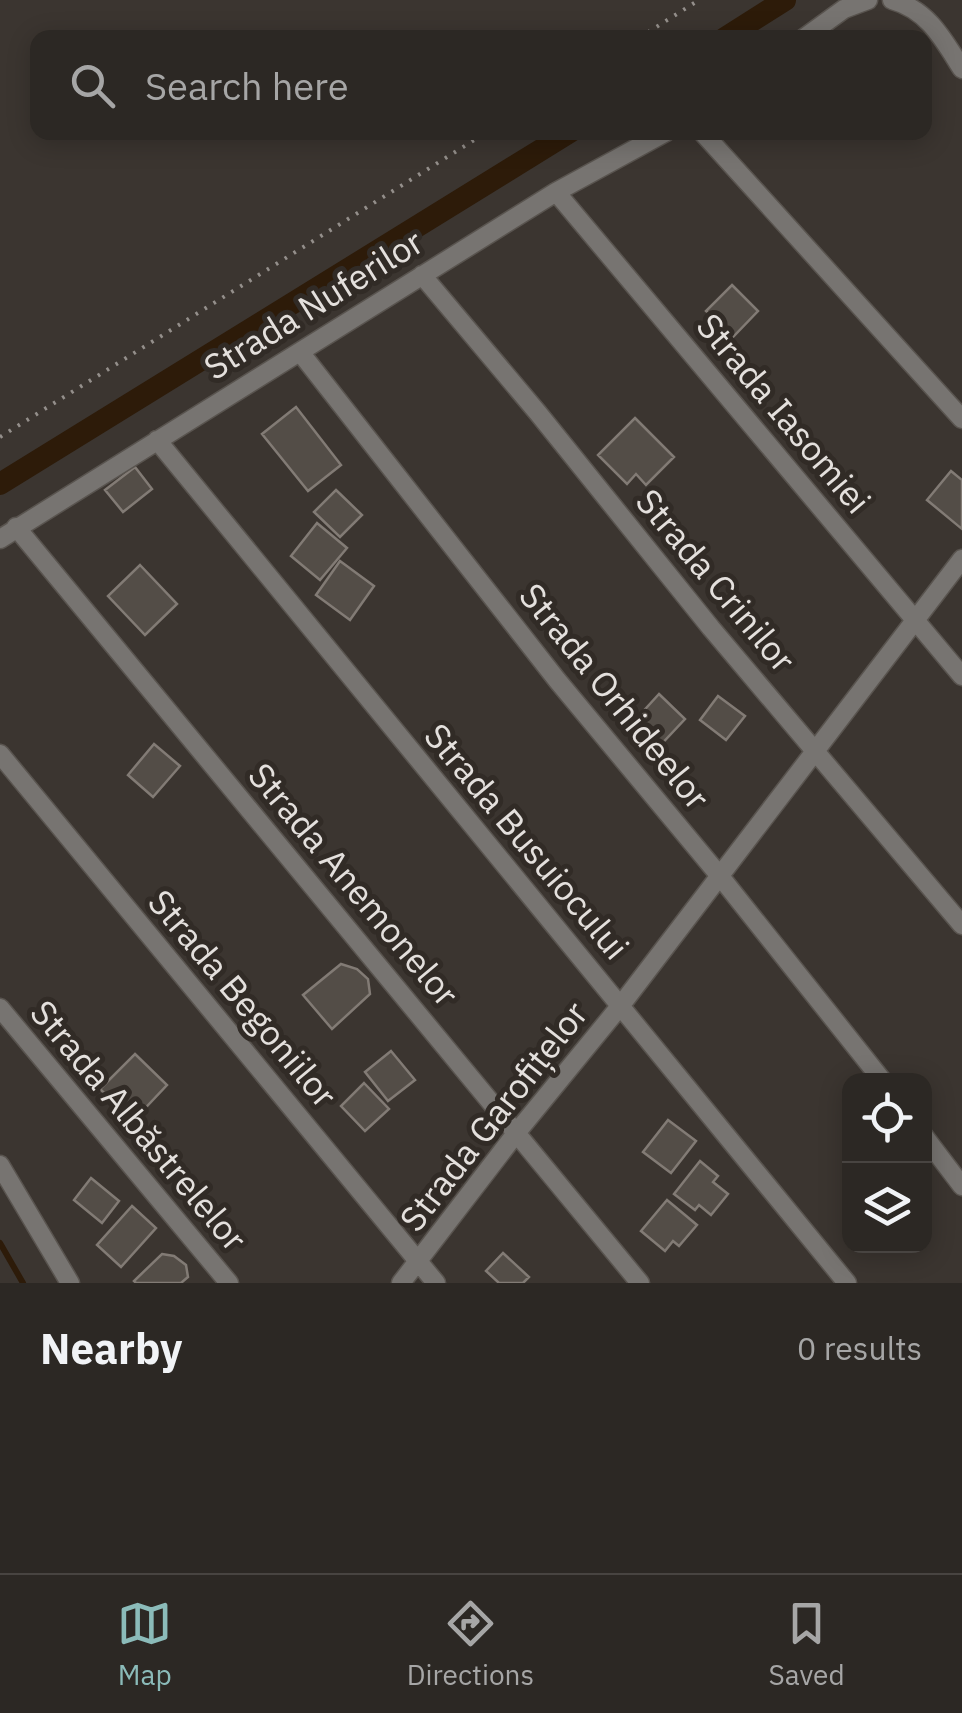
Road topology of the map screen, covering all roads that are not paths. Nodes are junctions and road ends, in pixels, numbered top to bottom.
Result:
1 (868, 0) edge
2 (892, 0) edge
3 (815, 30) edge
4 (962, 69) edge
5 (651, 140) edge
6 (709, 140) edge
7 (556, 192) junction
8 (422, 275) junction
9 (300, 352) junction
10 (962, 419) edge
11 (158, 440) junction
12 (16, 527) junction
13 (0, 539) edge
14 (962, 559) edge
15 (916, 619) junction
16 (962, 676) edge
17 (816, 749) junction
18 (0, 754) edge
19 (719, 875) junction
20 (962, 925) edge
21 (621, 1006) junction
22 (0, 1008) edge
23 (876, 1073) edge
24 (517, 1132) junction
25 (932, 1147) edge
26 (0, 1165) edge
27 (962, 1186) edge
28 (419, 1262) junction
29 (70, 1283) edge
30 (229, 1283) edge
31 (401, 1283) edge
32 (436, 1283) edge
33 (640, 1283) edge
34 (847, 1283) edge

1 - 3 street
2 - 4 street
5 - 7 street, Strada Nuferilor
6 - 10 street
7 - 8 street, Strada Nuferilor
7 - 15 street, Strada Iasomiei
8 - 9 street, Strada Nuferilor
8 - 17 street, Strada Crinilor
9 - 11 street, Strada Nuferilor
9 - 19 street, Strada Orhideelor
11 - 12 street, Strada Nuferilor
11 - 21 street, Strada Busuiocului
12 - 13 street, Strada Nuferilor
12 - 24 street, Strada Anemonelor
14 - 15 street, Strada Garofițelor
15 - 16 street, Strada Iasomiei
15 - 17 street, Strada Garofițelor
17 - 19 street, Strada Garofițelor
17 - 20 street, Strada Crinilor
18 - 28 street, Strada Begoniilor
19 - 21 street, Strada Garofițelor
19 - 23 street, Strada Orhideelor
21 - 24 street, Strada Garofițelor
21 - 34 street, Strada Busuiocului
22 - 30 street, Strada Albăstrelelor
24 - 28 street, Strada Garofițelor
24 - 33 street, Strada Anemonelor
25 - 27 street
26 - 29 street
28 - 31 street, Strada Garofițelor
28 - 32 street, Strada Begoniilor

